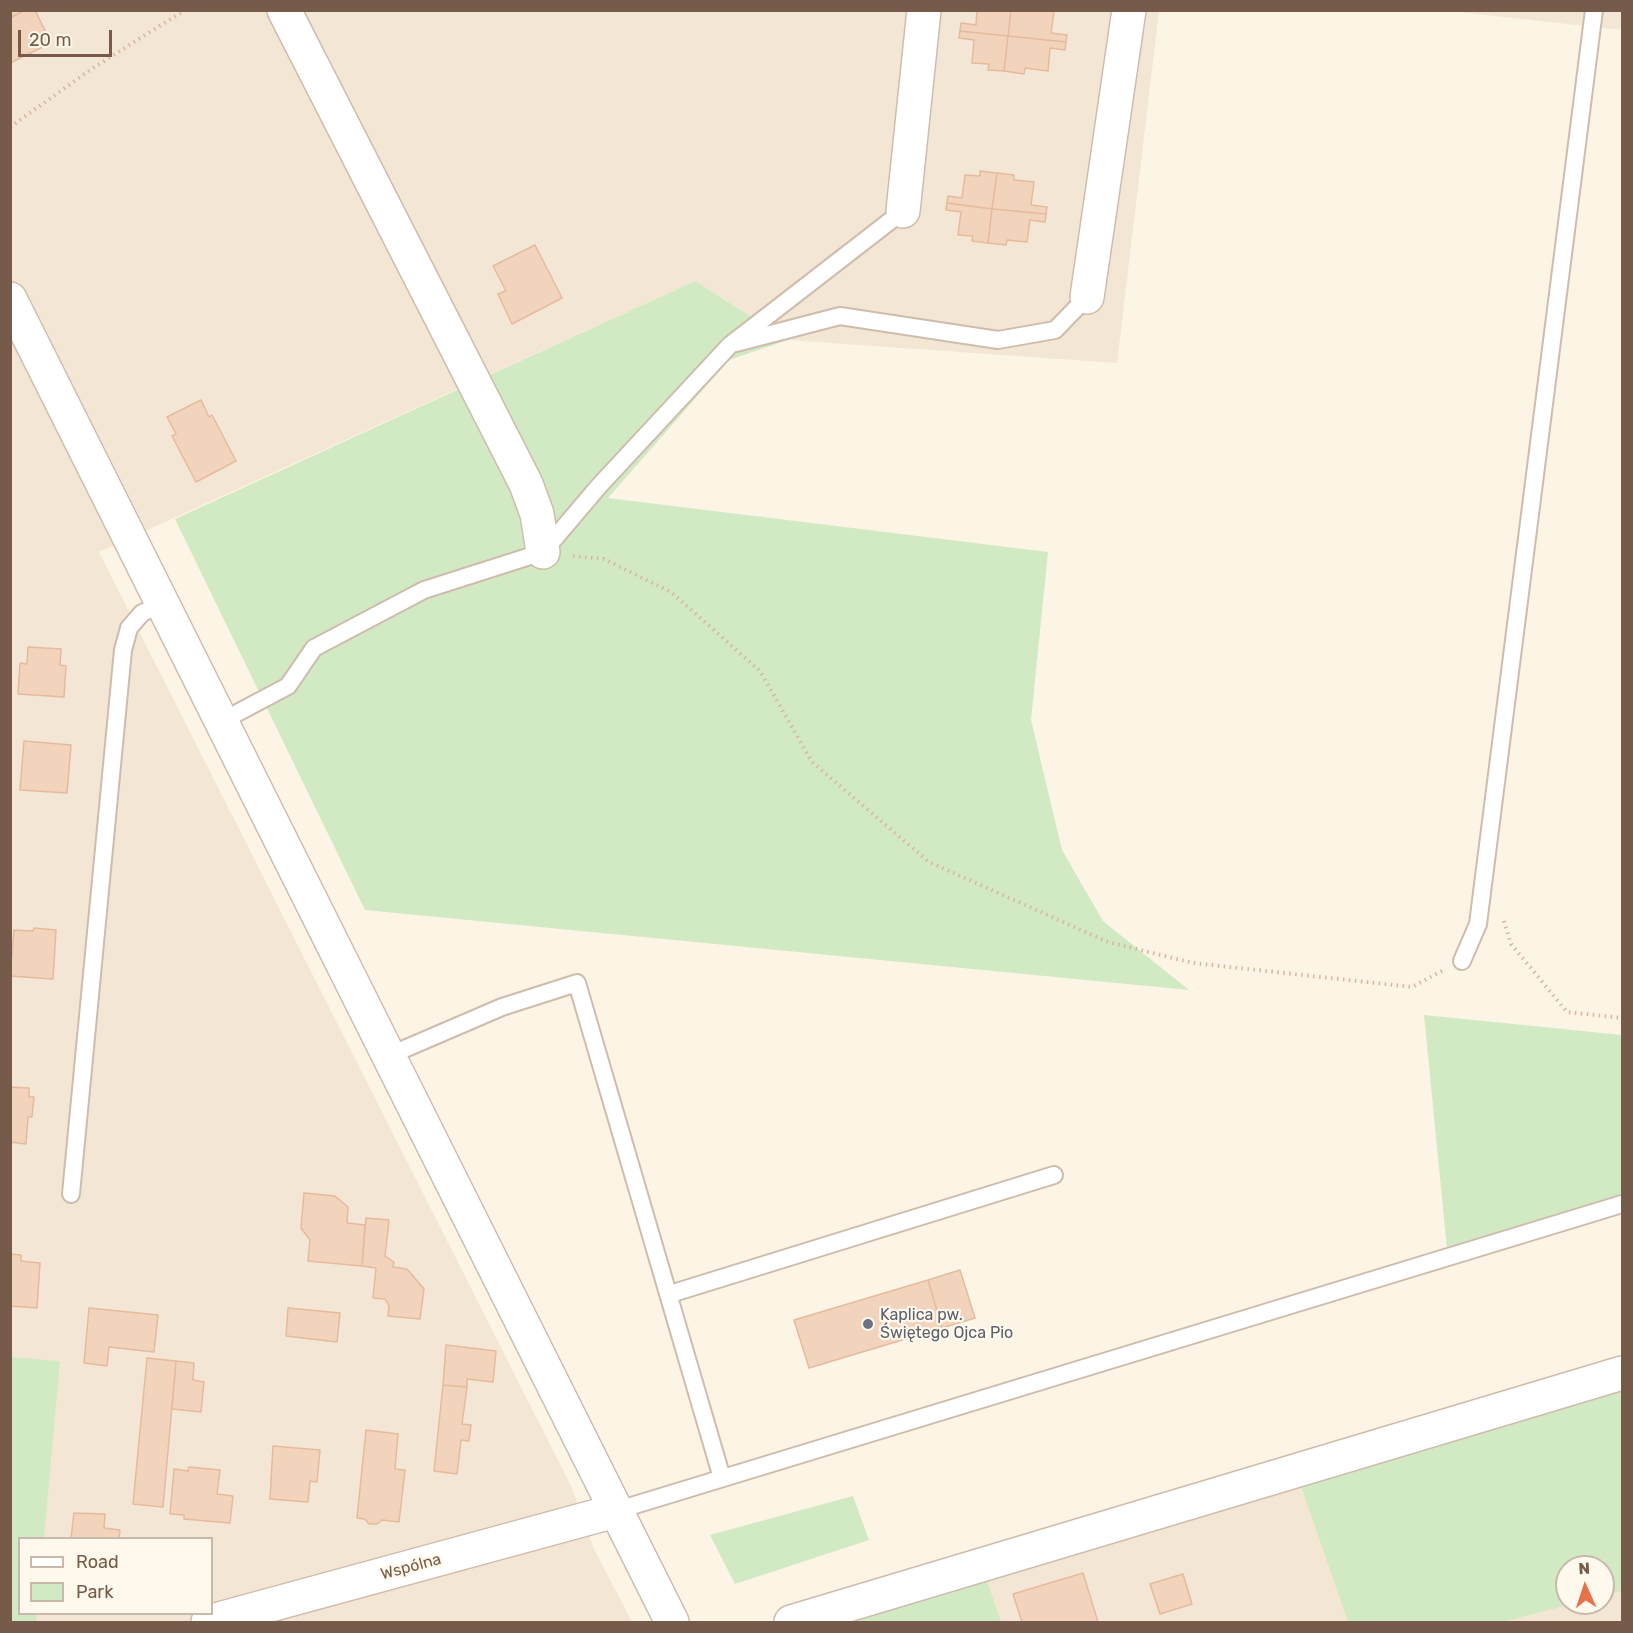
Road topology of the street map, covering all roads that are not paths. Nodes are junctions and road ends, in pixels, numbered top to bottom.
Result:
1 (284, 10) edge
2 (924, 10) edge
3 (1129, 10) edge
4 (1594, 10) edge
5 (903, 211) joint
6 (1088, 297) joint
7 (10, 299) edge
8 (20, 342) edge
9 (730, 345) junction
10 (543, 552) junction
11 (162, 604) junction
12 (222, 721) junction
13 (1462, 961) road end
14 (388, 1056) junction
15 (1054, 1175) dead end
16 (71, 1194) dead end
17 (1623, 1204) edge
18 (670, 1294) junction
19 (1623, 1373) edge
20 (722, 1478) junction
21 (615, 1511) junction
22 (255, 1616) edge
23 (208, 1623) edge
24 (672, 1623) edge
25 (791, 1623) edge

1 - 10 street
2 - 5 street
3 - 6 street
4 - 13 lane
5 - 9 lane
6 - 9 lane
7 - 8 street
8 - 11 street
9 - 10 lane
10 - 12 lane
11 - 12 street
11 - 16 lane
12 - 14 street
14 - 18 lane
14 - 21 street
15 - 18 lane
17 - 20 lane
18 - 20 lane
19 - 25 street
20 - 21 lane
21 - 22 street, Wspólna
21 - 24 street
22 - 23 street, Wspólna

